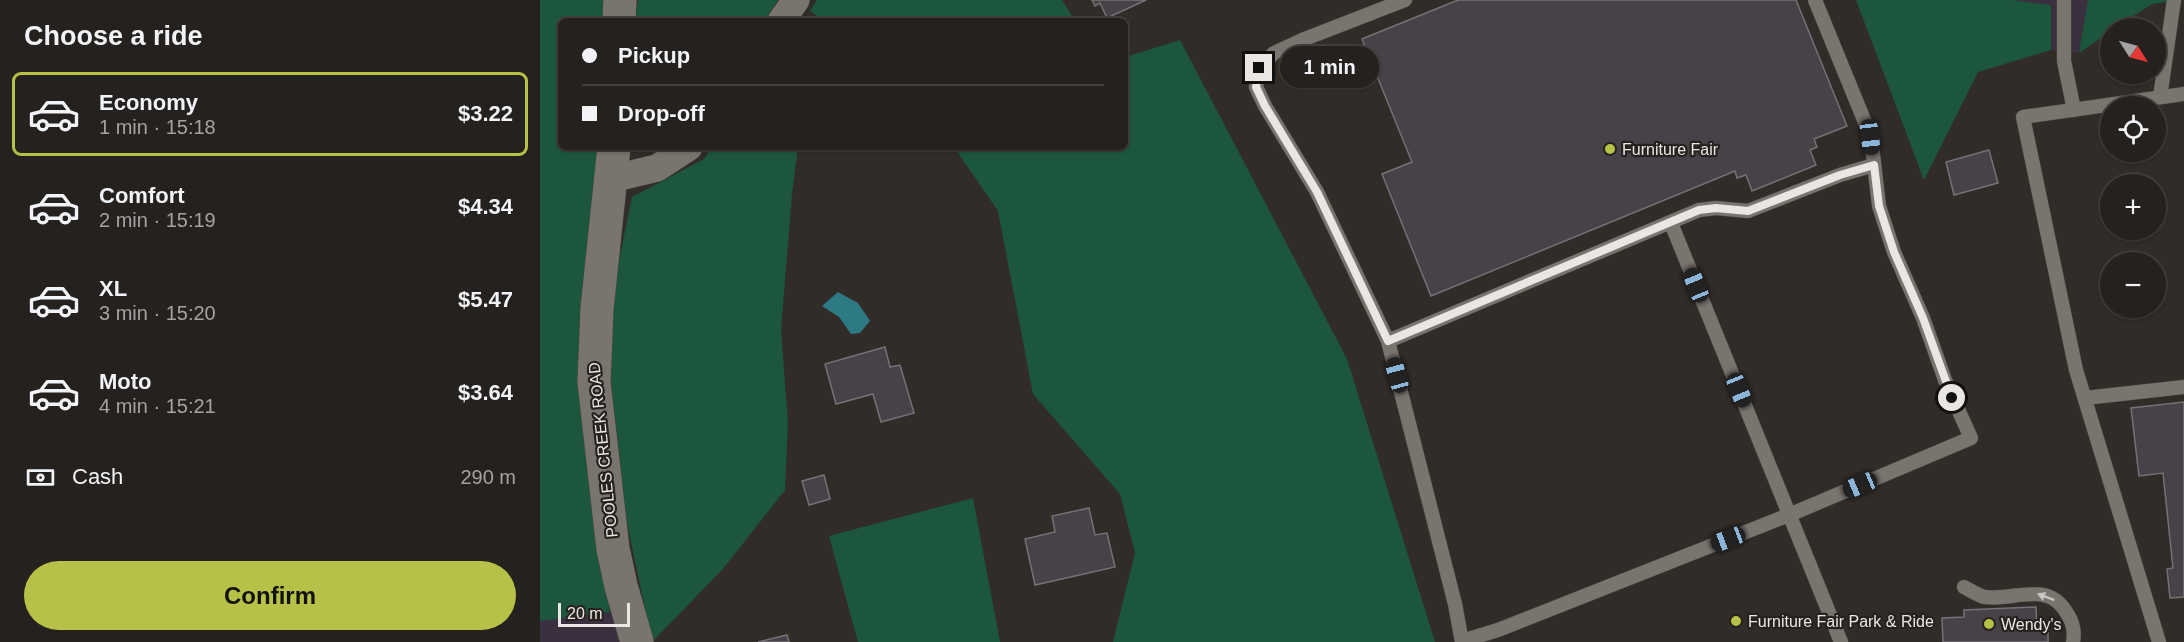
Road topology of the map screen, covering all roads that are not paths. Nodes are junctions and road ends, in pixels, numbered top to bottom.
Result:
1 (620, 0) edge
2 (796, 0) edge
3 (1405, 0) edge
4 (1815, 0) edge
5 (2064, 0) edge
6 (2174, 0) edge
7 (619, 18) edge
8 (783, 18) edge
9 (2184, 94) edge
10 (2160, 96) edge
11 (2166, 96) edge
12 (2100, 106) edge
13 (2074, 110) junction
14 (614, 150) edge
15 (684, 150) edge
16 (1874, 165) junction
17 (611, 179) junction
18 (1671, 223) junction
19 (1388, 341) junction
20 (2184, 387) edge
21 (2085, 398) junction
22 (1789, 515) junction
23 (1964, 587) dead end
24 (637, 642) edge
25 (1462, 642) edge
26 (1841, 642) edge
27 (2073, 642) edge
28 (2159, 642) edge

1 - 7 main road
2 - 8 street
3 - 19 lane
4 - 16 lane
5 - 13 lane
6 - 10 lane
9 - 11 lane
12 - 13 lane
13 - 21 lane
14 - 17 main road, POOLES CREEK ROAD
15 - 17 street
16 - 18 lane
16 - 22 lane
17 - 24 main road, POOLES CREEK ROAD
18 - 19 lane
18 - 22 lane
19 - 25 lane
20 - 21 lane
21 - 28 lane
22 - 25 lane
22 - 26 lane
27 -> 23 lane

